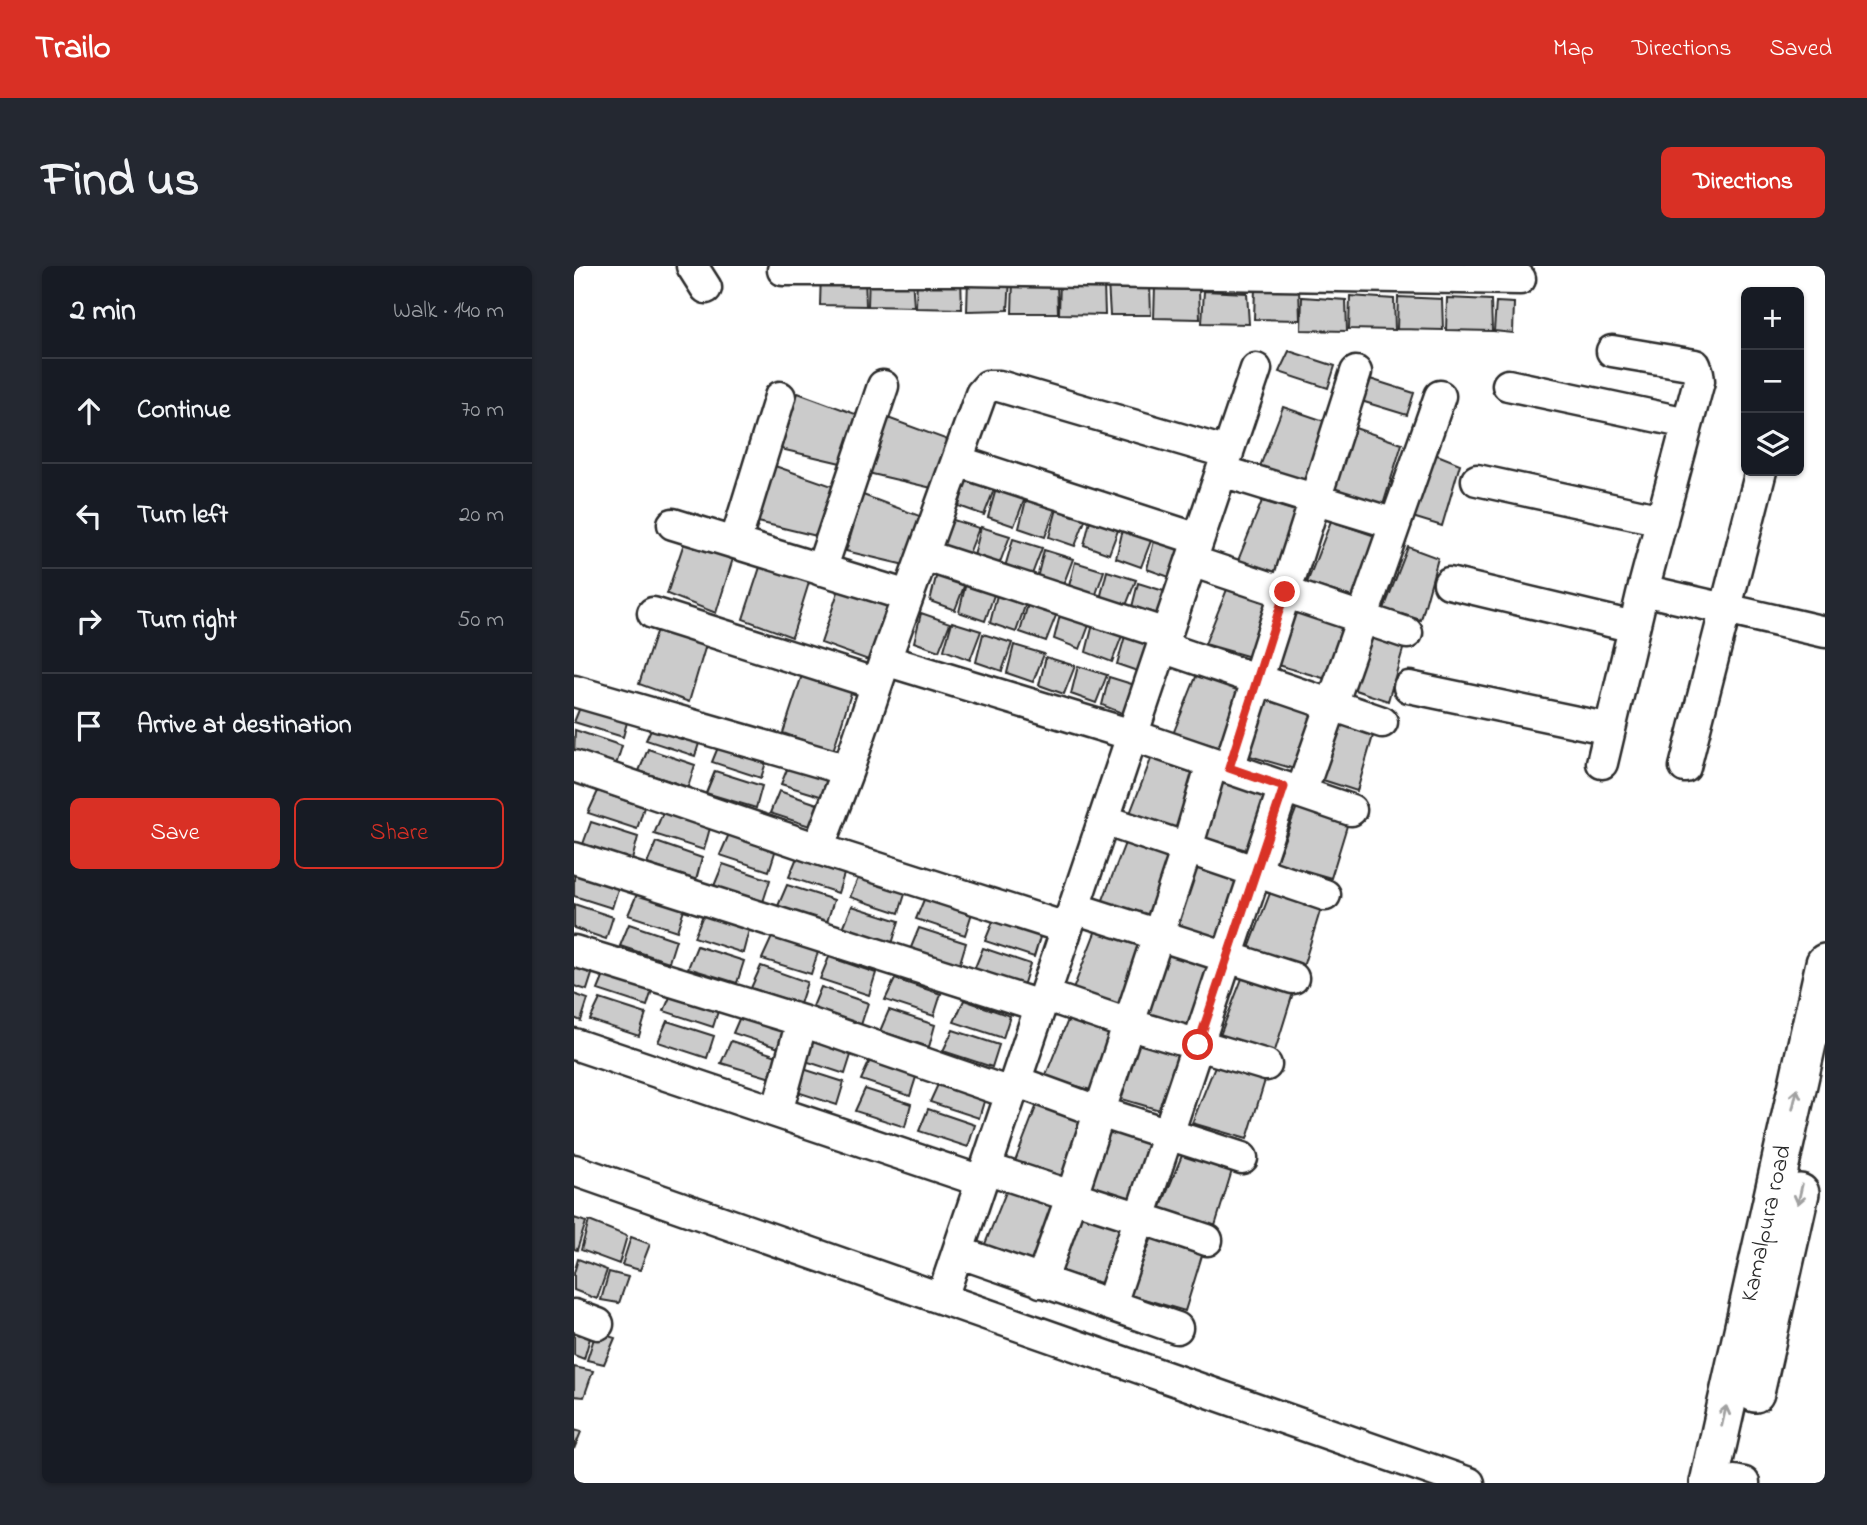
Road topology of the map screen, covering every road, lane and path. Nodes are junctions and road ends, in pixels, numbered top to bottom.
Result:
1 (967, 268) edge
2 (783, 270) dead end
3 (1385, 272) edge
4 (1520, 279) dead end
5 (1612, 351) dead end
6 (1256, 369) dead end
7 (1356, 372) dead end
8 (1508, 385) dead end
9 (883, 386) dead end
10 (1440, 396) dead end
11 (780, 397) dead end
12 (1687, 423) junction
13 (957, 461) junction
14 (1225, 462) junction
15 (1760, 476) edge
16 (1477, 480) dead end
17 (1315, 499) junction
18 (1662, 520) junction
19 (673, 524) dead end
20 (1395, 524) junction
21 (735, 543) junction
22 (1195, 550) junction
23 (923, 555) junction
24 (821, 570) junction
25 (1449, 583) dead end
26 (1643, 590) junction
27 (1285, 592) junction
28 (908, 596) junction
29 (1724, 609) junction
30 (653, 613) dead end
31 (1363, 617) junction
32 (1634, 627) junction
33 (1825, 632) edge
34 (1407, 633) dead end
35 (1164, 640) junction
36 (881, 672) junction
37 (1257, 680) junction
38 (1409, 687) dead end
39 (574, 691) edge
40 (1332, 705) junction
41 (1382, 722) dead end
42 (1611, 729) junction
43 (1132, 736) junction
44 (1602, 763) dead end
45 (1220, 765) junction
46 (574, 766) edge
47 (1685, 767) dead end
48 (848, 770) junction
49 (1292, 790) junction
50 (1351, 810) dead end
51 (1104, 820) junction
52 (1187, 848) junction
53 (818, 849) junction
54 (574, 858) edge
55 (1256, 871) junction
56 (1325, 895) dead end
57 (1070, 918) junction
58 (1158, 934) junction
59 (574, 950) edge
60 (1227, 957) junction
61 (1825, 963) edge
62 (1293, 978) dead end
63 (1042, 1001) junction
64 (802, 1021) junction
65 (1128, 1024) junction
66 (574, 1044) edge
67 (1198, 1045) junction
68 (1266, 1065) dead end
69 (1825, 1080) edge
70 (1012, 1087) junction
71 (777, 1112) junction
72 (1100, 1112) junction
73 (1168, 1134) junction
74 (1242, 1158) dead end
75 (574, 1170) edge
76 (983, 1175) junction
77 (1071, 1198) junction
78 (1140, 1217) junction
79 (1207, 1240) dead end
80 (958, 1252) junction
81 (1041, 1282) junction
82 (942, 1298) junction
83 (1111, 1304) junction
84 (1177, 1328) dead end
85 (1413, 1474) edge
86 (1730, 1482) edge
87 (1469, 1483) edge

1 - 2 street
1 - 3 street
3 - 4 street
5 - 12 street
6 - 14 street
7 - 17 street
8 - 12 street
9 - 24 street
10 - 20 street
11 - 21 street
12 - 18 street
13 - 14 street
13 - 22 street
13 - 23 street
14 - 17 street
14 - 22 street
15 - 29 street
16 - 18 street
17 - 20 street
17 - 27 street
18 - 26 street
19 - 21 street
20 - 31 street
21 - 24 street
22 - 27 street
22 - 35 street
23 - 28 street
23 - 35 street
24 - 28 street
25 - 32 street
26 - 29 street
26 - 32 street
27 - 31 street
27 - 37 street
28 - 36 street
29 - 33 street
29 - 47 street
30 - 36 street
31 - 34 street
31 - 40 street
32 - 42 street
35 - 37 street
35 - 43 street
36 - 43 street
36 - 48 street
37 - 40 street
37 - 45 street
38 - 42 street
39 - 48 street
40 - 41 street
40 - 49 street
42 - 44 street
43 - 45 street
43 - 51 street
45 - 49 street
45 - 52 street
46 - 53 street
48 - 53 street
49 - 50 street
49 - 55 street
51 - 52 street
51 - 57 street
52 - 55 street
52 - 58 street
53 - 57 street
54 - 63 street
55 - 56 street
55 - 60 street
57 - 58 street
57 - 63 street
58 - 60 street
58 - 65 street
59 - 64 street
60 - 62 street
60 - 67 street
86 -> 61 main road, Kamalpura road
63 - 65 street
63 - 70 street
64 - 70 street
64 - 71 street
65 - 67 street
65 - 72 street
66 - 71 street
67 - 68 street
67 - 73 street
69 -> 86 main road
70 - 72 street
70 - 76 street
71 - 76 street
72 - 73 street
72 - 77 street
73 - 74 street
73 - 78 street
75 - 82 street
76 - 77 street
76 - 80 street
77 - 78 street
77 - 81 street
78 - 79 street
78 - 83 street
80 - 81 street
80 - 82 street
81 - 83 street
82 - 85 street
83 - 84 street
85 - 87 street

